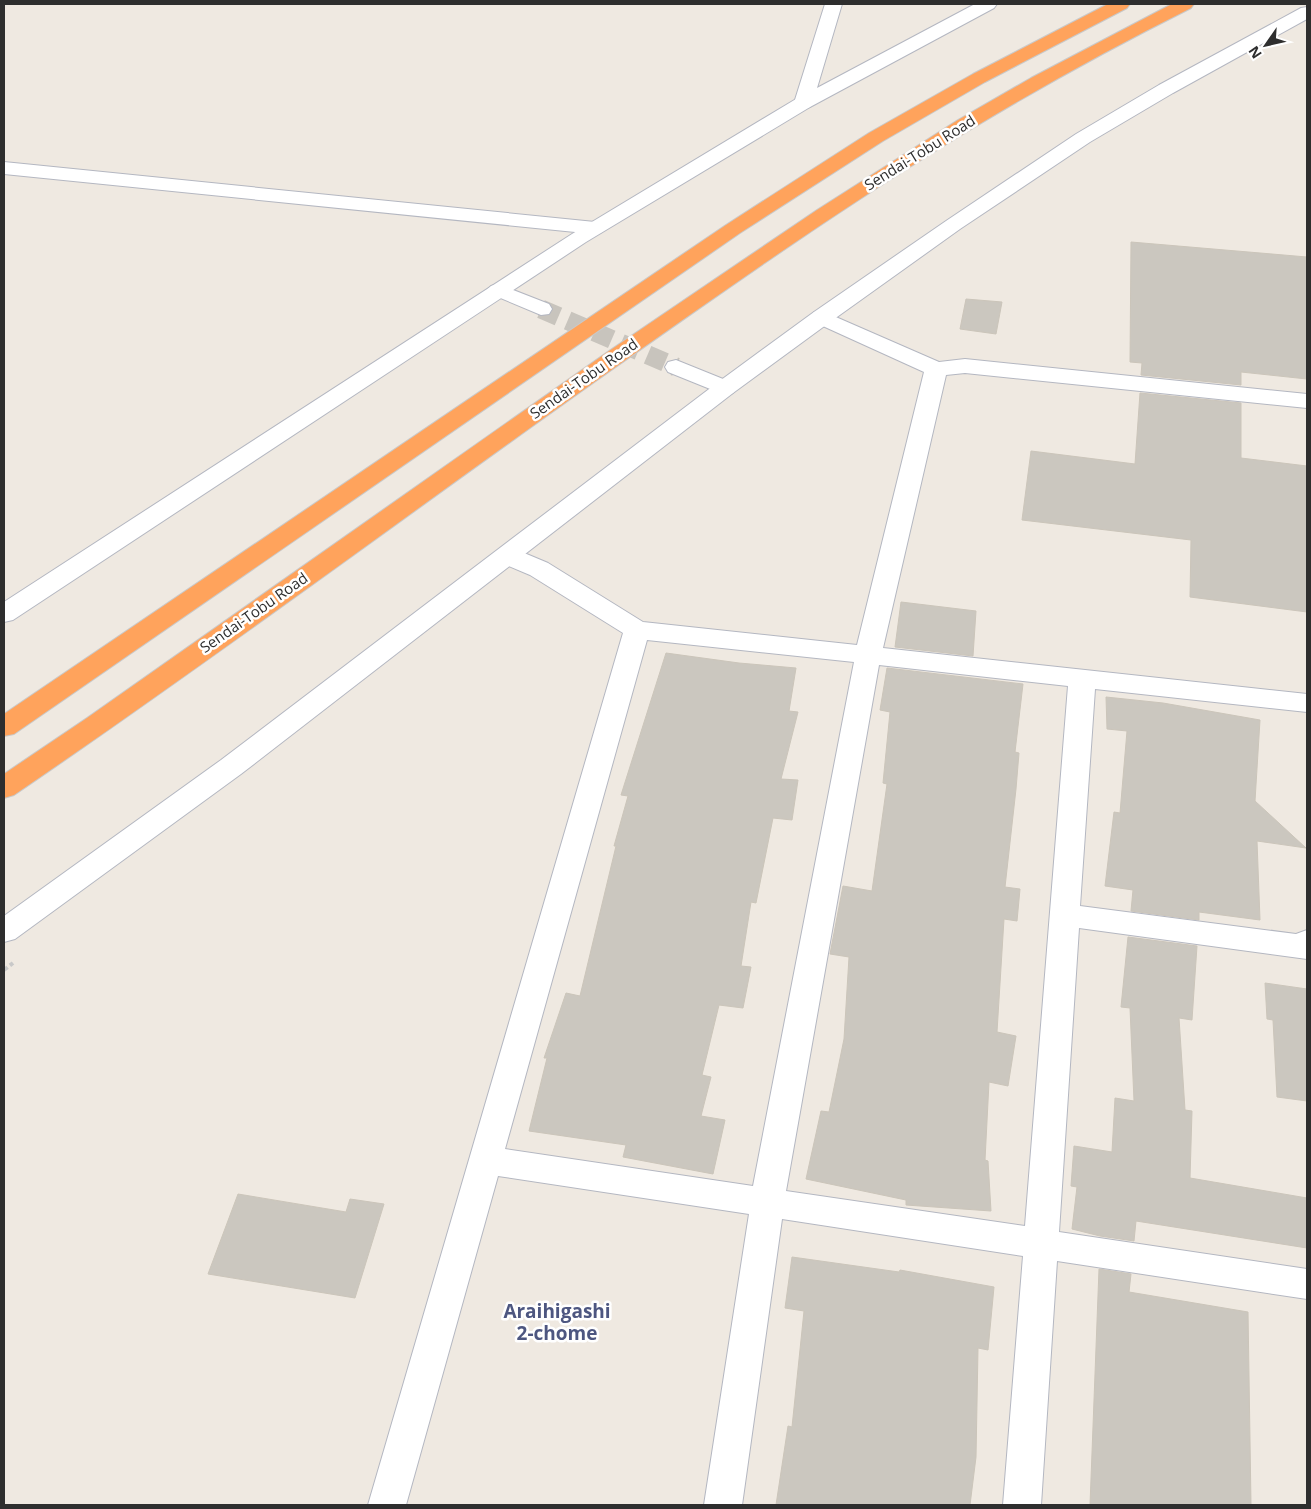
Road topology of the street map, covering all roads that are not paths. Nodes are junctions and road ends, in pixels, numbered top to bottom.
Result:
1 (833, 4) edge
2 (988, 4) edge
3 (1121, 4) edge
4 (1186, 4) edge
5 (1307, 12) edge
6 (803, 103) junction
7 (4, 168) edge
8 (595, 228) junction
9 (498, 290) junction
10 (541, 309) tunnel mouth
11 (822, 317) junction
12 (676, 367) tunnel mouth
13 (936, 369) junction
14 (725, 388) junction
15 (1307, 401) edge
16 (508, 556) junction
17 (4, 614) edge
18 (637, 630) junction
19 (868, 655) junction
20 (1082, 678) junction
21 (1307, 703) edge
22 (4, 727) edge
23 (4, 788) edge
24 (1065, 915) junction
25 (4, 931) edge
26 (1307, 942) edge
27 (486, 1160) junction
28 (767, 1203) junction
29 (1040, 1245) junction
30 (1307, 1284) edge
31 (387, 1505) edge
32 (724, 1505) edge
33 (1022, 1505) edge

1 - 6 street
2 - 6 street
3 - 22 highway
4 - 23 highway, Sendai-Tobu Road
5 - 11 street
6 - 8 street
7 - 8 street
8 - 9 street
9 - 10 street
9 - 17 street
11 - 13 street
11 - 14 street
12 - 14 street
13 - 15 street
13 - 19 street
14 - 16 street
16 - 18 street
16 - 25 street
18 - 19 street
18 - 27 street
19 - 20 street
19 - 28 street
20 - 21 street
20 - 24 street
24 - 26 street
24 - 29 street
27 - 28 street
27 - 31 street
28 - 29 street
28 - 32 street
29 - 30 street
29 - 33 street

